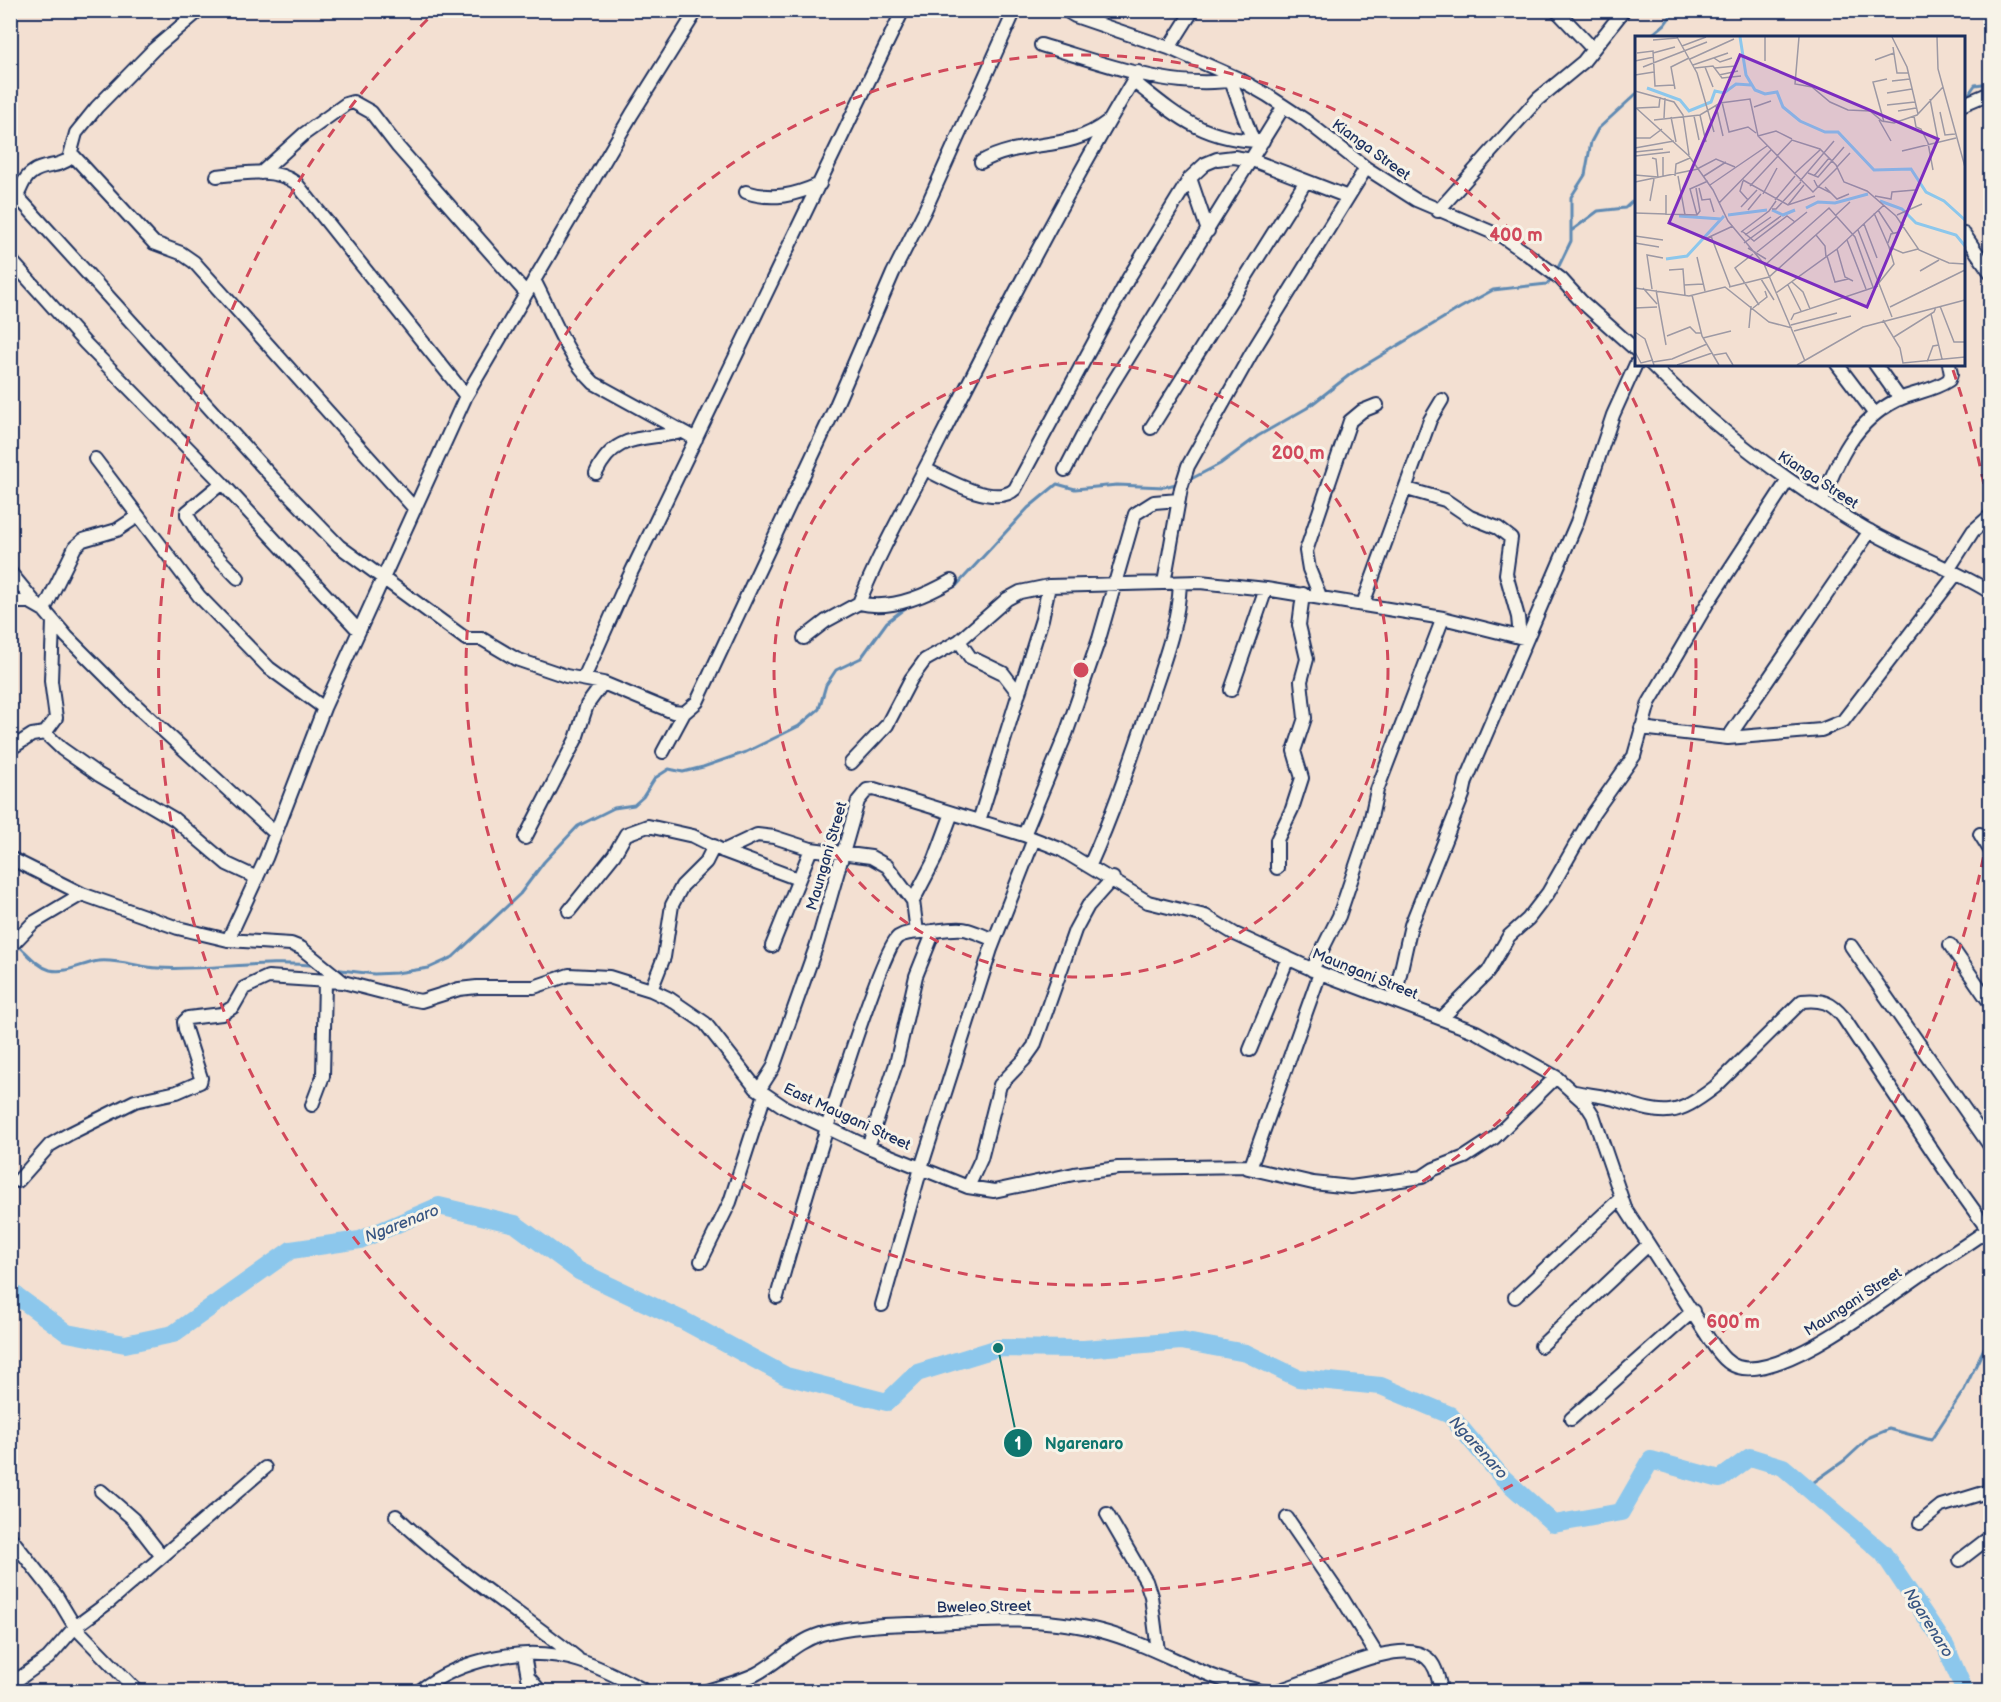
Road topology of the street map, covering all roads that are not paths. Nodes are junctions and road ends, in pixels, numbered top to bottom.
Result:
1 (200, 10) edge
2 (697, 10) edge
3 (903, 10) edge
4 (1015, 10) edge
5 (1065, 10) edge
6 (1193, 10) edge
7 (1556, 10) edge
8 (1623, 10) edge
9 (1041, 45) dead end
10 (1169, 48) junction
11 (1593, 49) junction
12 (1135, 77) junction
13 (1235, 80) junction
14 (1990, 93) edge
15 (1965, 104) edge
16 (1284, 106) junction
17 (1110, 119) junction
18 (1258, 141) junction
19 (72, 154) junction
20 (1252, 160) junction
21 (981, 162) dead end
22 (1366, 168) junction
23 (261, 173) junction
24 (217, 176) dead end
25 (1190, 178) junction
26 (1306, 181) junction
27 (820, 184) junction
28 (746, 192) dead end
29 (17, 196) junction
30 (1348, 197) junction
31 (10, 208) edge
32 (1438, 211) junction
33 (1208, 231) junction
34 (1965, 235) edge
35 (10, 259) edge
36 (1990, 272) edge
37 (534, 280) junction
38 (526, 293) junction
39 (1635, 349) edge
40 (1635, 366) edge
41 (1653, 366) edge
42 (1839, 366) edge
43 (1876, 366) edge
44 (1949, 366) edge
45 (466, 396) junction
46 (1900, 399) junction
47 (1442, 400) dead end
48 (1377, 405) dead end
49 (1874, 413) junction
50 (1151, 428) dead end
51 (681, 432) junction
52 (696, 439) junction
53 (95, 459) dead end
54 (925, 470) junction
55 (1065, 470) dead end
56 (596, 472) dead end
57 (1788, 480) junction
58 (222, 483) junction
59 (1407, 489) junction
60 (1179, 500) junction
61 (1822, 501) junction
62 (415, 509) junction
63 (138, 516) junction
64 (1990, 516) edge
65 (1870, 531) junction
66 (10, 572) edge
67 (1952, 572) junction
68 (382, 576) junction
69 (238, 578) dead end
70 (951, 581) dead end
71 (1164, 583) junction
72 (1180, 583) junction
73 (1116, 585) junction
74 (1049, 586) junction
75 (1266, 589) junction
76 (1990, 592) edge
77 (1303, 594) junction
78 (1320, 596) junction
79 (10, 602) edge
80 (859, 603) junction
81 (1363, 604) junction
82 (41, 608) junction
83 (1443, 618) junction
84 (53, 621) junction
85 (359, 631) junction
86 (804, 638) dead end
87 (1523, 638) junction
88 (959, 641) junction
89 (584, 678) junction
90 (603, 683) junction
91 (1231, 690) dead end
92 (1019, 694) junction
93 (324, 708) junction
94 (684, 713) junction
95 (1641, 728) junction
96 (45, 733) junction
97 (1728, 738) junction
98 (10, 749) edge
99 (663, 752) dead end
100 (851, 763) dead end
101 (952, 813) junction
102 (979, 821) junction
103 (275, 833) junction
104 (1980, 834) dead end
105 (1029, 837) junction
106 (525, 838) dead end
107 (718, 849) junction
108 (811, 849) junction
109 (1990, 850) edge
110 (844, 854) junction
111 (10, 858) edge
112 (1090, 865) junction
113 (1277, 868) dead end
114 (257, 878) junction
115 (1113, 878) junction
116 (798, 879) junction
117 (82, 894) junction
118 (913, 902) junction
119 (569, 910) dead end
120 (934, 931) junction
121 (916, 932) junction
122 (228, 940) junction
123 (994, 940) junction
124 (1950, 945) dead end
125 (772, 946) dead end
126 (1851, 946) dead end
127 (10, 947) edge
128 (1288, 958) junction
129 (1316, 972) junction
130 (325, 981) junction
131 (343, 982) junction
132 (651, 990) junction
133 (1394, 1001) junction
134 (1990, 1004) edge
135 (1442, 1018) junction
136 (1250, 1050) dead end
137 (1556, 1077) junction
138 (762, 1092) junction
139 (1575, 1092) junction
140 (312, 1105) dead end
141 (829, 1128) junction
142 (1990, 1146) edge
143 (868, 1147) junction
144 (921, 1168) junction
145 (1248, 1168) junction
146 (18, 1180) dead end
147 (968, 1187) junction
148 (1621, 1198) junction
149 (1989, 1229) edge
150 (1648, 1245) junction
151 (701, 1261) dead end
152 (1515, 1297) dead end
153 (777, 1298) dead end
154 (882, 1305) dead end
155 (1693, 1311) junction
156 (1541, 1346) dead end
157 (1570, 1419) dead end
158 (265, 1467) dead end
159 (101, 1491) dead end
160 (1990, 1491) edge
161 (1107, 1514) dead end
162 (396, 1516) dead end
163 (1287, 1518) dead end
164 (1920, 1523) dead end
165 (10, 1537) edge
166 (1990, 1537) edge
167 (161, 1555) junction
168 (1960, 1560) dead end
169 (75, 1627) junction
170 (1158, 1651) junction
171 (524, 1655) junction
172 (1377, 1655) junction
173 (580, 1660) junction
174 (10, 1685) edge
175 (138, 1692) edge
176 (418, 1692) edge
177 (541, 1692) edge
178 (647, 1692) edge
179 (704, 1692) edge
180 (1267, 1692) edge
181 (1273, 1692) edge
182 (1442, 1692) edge

1 - 19 street
2 - 37 street
3 - 27 street
4 - 94 street
5 - 10 street, Kianga Street
6 - 10 street
7 - 11 street
8 - 11 street
9 - 12 street
10 - 13 street, Kianga Street
11 - 32 street
12 - 13 street
12 - 17 street
12 - 18 street
13 - 16 street, Kianga Street
13 - 18 street
14 - 15 street
16 - 18 street
16 - 22 street, Kianga Street
17 - 21 street
17 - 54 street
18 - 20 street
19 - 29 street
19 - 62 street
20 - 25 street
20 - 26 street
20 - 33 street
22 - 30 street
22 - 32 street, Kianga Street
23 - 24 street
23 - 38 street
23 - 45 street
25 - 33 street
25 - 54 street
26 - 30 street
26 - 50 street
27 - 28 street
27 - 52 street
29 - 31 street
29 - 68 street
30 - 60 street
32 - 39 street, Kianga Street
33 - 55 street
34 - 36 street
35 - 58 street
37 - 38 street
37 - 51 street
38 - 45 street
40 - 87 street
41 - 57 street, Kianga Street
42 - 49 street
43 - 46 street
44 - 46 street
45 - 62 street
46 - 49 street
47 - 59 street
48 - 78 street
49 - 61 street
51 - 52 street
51 - 56 street
52 - 89 street
53 - 63 street
54 - 80 street
57 - 61 street, Kianga Street
57 - 95 street
58 - 69 street
58 - 85 street
59 - 81 street
59 - 87 street
60 - 71 street
60 - 73 street
61 - 65 street, Kianga Street
62 - 68 street
63 - 82 street
63 - 93 street
64 - 67 street
65 - 67 street, Kianga Street
65 - 97 street
66 - 82 street
67 - 76 street, Kianga Street
67 - 97 street
68 - 85 street
68 - 89 street
70 - 80 street
71 - 72 street
71 - 73 street
72 - 75 street
72 - 112 street
73 - 74 street
73 - 105 street
74 - 88 street
74 - 92 street
75 - 77 street
75 - 91 street
77 - 78 street
77 - 113 street
78 - 81 street
79 - 82 street
80 - 86 street
81 - 83 street
82 - 84 street
83 - 87 street
83 - 129 street
84 - 96 street
84 - 103 street
85 - 93 street
87 - 133 street
88 - 92 street
88 - 100 street
89 - 90 street
90 - 94 street
90 - 106 street
92 - 102 street
93 - 103 street
94 - 99 street
95 - 97 street
95 - 135 street
96 - 98 street
96 - 114 street
101 - 102 street, Maungani Street
101 - 110 street, Maungani Street
101 - 118 street
102 - 105 street, Maungani Street
103 - 114 street
104 - 109 street
105 - 112 street, Maungani Street
105 - 123 street
107 - 108 street
107 - 116 street
107 - 119 street
107 - 132 street
108 - 110 street
108 - 116 street
110 - 118 street
110 - 138 street, Maungani Street
111 - 117 street, East Maugani Street
112 - 115 street, Maungani Street
114 - 122 street
115 - 128 street, Maungani Street
115 - 147 street
116 - 125 street
117 - 122 street, East Maugani Street
117 - 127 street
118 - 121 street
120 - 121 street
120 - 123 street
120 - 143 street
121 - 141 street
122 - 131 street, East Maugani Street
123 - 144 street
124 - 134 street
126 - 142 street
128 - 129 street, Maungani Street
128 - 136 street
129 - 133 street, Maungani Street
129 - 145 street
130 - 131 street
130 - 140 street
130 - 146 street
131 - 132 street, East Maugani Street
132 - 138 street, East Maugani Street
133 - 135 street, Maungani Street
135 - 137 street, Maungani Street
137 - 139 street, Maungani Street
137 - 145 street, East Maugani Street
138 - 141 street, East Maugani Street
138 - 151 street, Maungani Street
139 - 148 street, Maungani Street
139 - 149 street
141 - 143 street, East Maugani Street
141 - 153 street
143 - 144 street, East Maugani Street
144 - 147 street, East Maugani Street
144 - 154 street
145 - 147 street, East Maugani Street
148 - 150 street, Maungani Street
148 - 152 street
149 - 155 street, Maungani Street
150 - 155 street, Maungani Street
150 - 156 street
155 - 157 street
158 - 167 street
159 - 167 street
160 - 164 street
161 - 170 street
162 - 173 street
163 - 172 street
165 - 169 street
166 - 168 street
167 - 169 street
169 - 174 street
169 - 175 street
170 - 179 street, Bweleo Street
170 - 180 street, Bweleo Street
171 - 173 street
171 - 176 street
171 - 177 street
172 - 181 street
172 - 182 street
173 - 178 street

